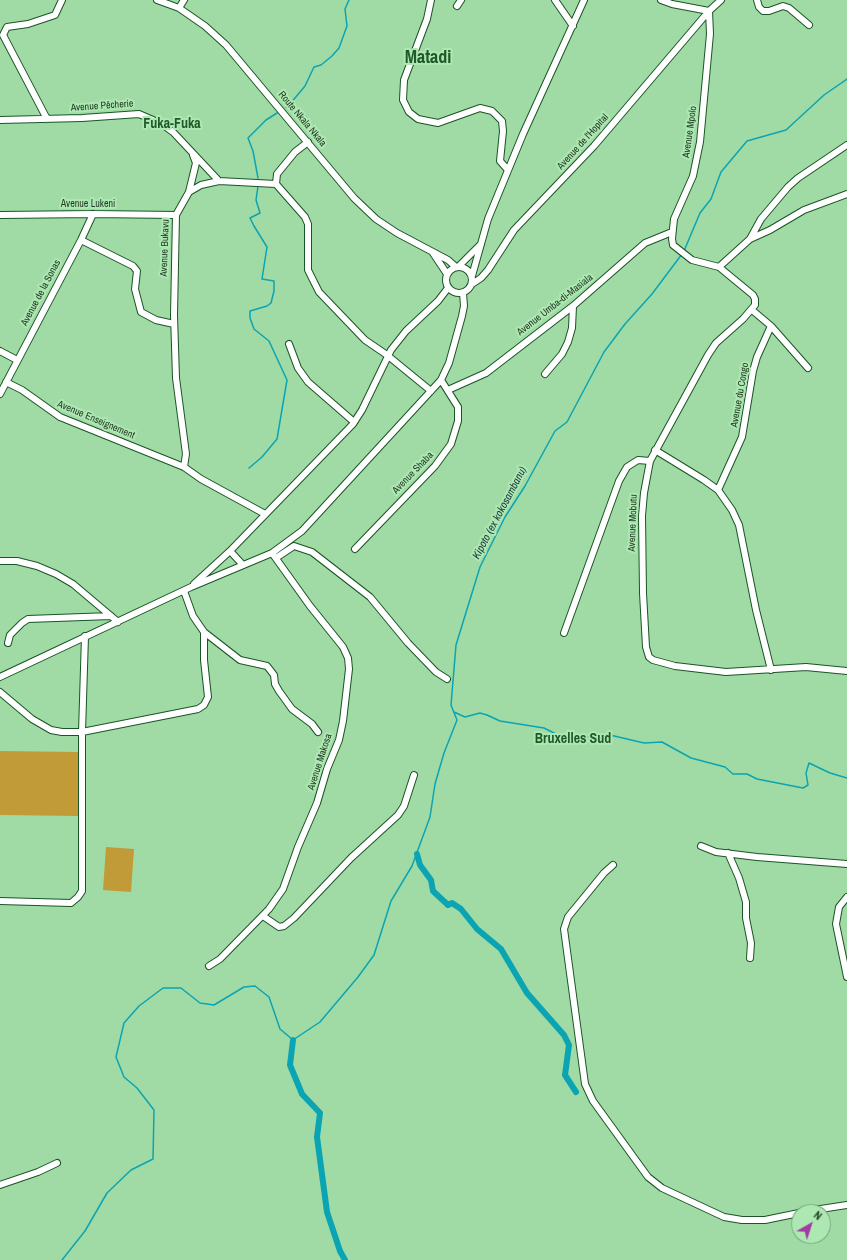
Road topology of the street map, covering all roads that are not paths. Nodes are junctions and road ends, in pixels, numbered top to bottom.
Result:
1 (62, 0) edge
2 (157, 0) edge
3 (184, 0) edge
4 (431, 0) edge
5 (555, 0) edge
6 (584, 0) edge
7 (661, 0) edge
8 (721, 0) edge
9 (757, 0) edge
10 (179, 8) junction
11 (709, 11) junction
12 (573, 26) junction
13 (809, 26) dead end
14 (2, 29) edge
15 (46, 119) junction
16 (0, 120) edge
17 (308, 142) junction
18 (847, 144) edge
19 (192, 151) junction
20 (508, 170) junction
21 (219, 181) junction
22 (276, 184) junction
23 (189, 192) junction
24 (847, 194) edge
25 (93, 214) junction
26 (0, 215) edge
27 (176, 216) junction
28 (672, 232) junction
29 (750, 239) junction
30 (81, 240) junction
31 (481, 244) junction
32 (432, 252) junction
33 (457, 267) junction
34 (720, 267) junction
35 (447, 274) junction
36 (472, 276) junction
37 (472, 284) junction
38 (448, 288) junction
39 (463, 293) junction
40 (573, 306) junction
41 (752, 310) junction
42 (174, 324) junction
43 (772, 326) junction
44 (289, 344) dead end
45 (0, 351) edge
46 (387, 355) junction
47 (17, 360) junction
48 (808, 368) dead end
49 (545, 374) dead end
50 (441, 380) junction
51 (6, 382) junction
52 (448, 390) junction
53 (431, 391) junction
54 (0, 394) edge
55 (354, 422) junction
56 (655, 450) junction
57 (650, 461) junction
58 (184, 467) junction
59 (718, 490) junction
60 (265, 514) junction
61 (355, 549) dead end
62 (230, 551) junction
63 (274, 555) junction
64 (0, 561) edge
65 (243, 565) junction
66 (191, 587) junction
67 (184, 590) junction
68 (111, 616) junction
69 (118, 622) junction
70 (204, 632) junction
71 (564, 633) dead end
72 (85, 636) junction
73 (8, 643) dead end
74 (771, 670) junction
75 (847, 671) edge
76 (0, 678) edge
77 (447, 679) dead end
78 (0, 692) edge
79 (82, 732) junction
80 (318, 732) dead end
81 (414, 775) dead end
82 (701, 846) dead end
83 (728, 853) junction
84 (847, 864) edge
85 (613, 866) dead end
86 (847, 897) edge
87 (0, 901) edge
88 (263, 916) junction
89 (750, 958) dead end
90 (209, 966) dead end
91 (847, 977) edge
92 (57, 1162) dead end
93 (0, 1185) edge
94 (847, 1205) edge
95 (831, 1207) edge
96 (791, 1214) edge

1 - 14 street
2 - 10 street, Route Nkala Nkala
3 - 10 street
4 - 20 street
5 - 12 street
6 - 12 street
7 - 11 street
8 - 11 street
9 - 13 street
10 - 17 street, Route Nkala Nkala
11 - 28 street, Avenue Mpolo
11 - 37 street, Avenue de l'Hopital
12 - 20 street
14 - 15 street
15 - 16 street, Avenue Pêcherie
15 - 19 street, Avenue Pêcherie
17 - 22 street
17 - 32 street, Route Nkala Nkala
18 - 29 street
19 - 21 street, Avenue Pêcherie
19 - 23 street, Avenue Bukavu
20 - 31 street
21 - 22 street
21 - 23 street
22 - 46 street
23 - 27 street, Avenue Bukavu
24 - 29 street
25 - 26 street, Avenue Lukeni
25 - 27 street, Avenue Lukeni
25 - 30 street, Avenue de la Sonas
27 - 42 street, Avenue Bukavu
28 - 34 street, Avenue Mpolo
28 - 40 street, Avenue Umba-di-Masiala
29 - 34 street
30 - 42 street
30 - 47 street, Avenue de la Sonas
31 - 33 street
31 - 36 street
32 - 33 street, Route Nkala Nkala
32 - 35 street
33 - 35 street
33 - 36 street
34 - 41 street
35 - 38 street
36 - 37 street
37 - 39 street
38 - 39 street
38 - 46 street
39 - 50 street
40 - 49 street
40 - 52 street, Avenue Umba-di-Masiala
41 - 43 street
41 - 56 street, Avenue Mobutu
42 - 58 street, Avenue Bukavu
43 - 48 street
43 - 59 street, Avenue du Congo
44 - 55 street
45 - 47 street
46 - 53 street
46 - 55 street
47 - 51 street, Avenue de la Sonas
50 - 52 street, Avenue Shaba
50 - 53 street
51 - 54 street, Avenue de la Sonas
51 - 58 street, Avenue Enseignement
52 - 61 street, Avenue Shaba
53 - 63 street
55 - 60 street
56 - 57 street, Avenue Mobutu
56 - 59 street
57 - 71 street
57 - 74 street, Avenue Mobutu
58 - 60 street, Avenue Enseignement
59 - 74 street
60 - 62 street
62 - 65 street
62 - 66 street
63 - 65 street
63 - 77 street
63 - 88 street, Avenue Makosa
64 - 68 street
65 - 66 street
66 - 67 street
67 - 69 street
67 - 70 street
68 - 69 street
68 - 73 street
69 - 72 street
70 - 79 street
70 - 80 street
72 - 76 street
72 - 79 street
74 - 75 street, Avenue Mobutu
78 - 79 street
79 - 87 street
81 - 88 street
82 - 83 street
83 - 84 street
83 - 89 street
85 - 96 street
86 - 91 street
88 - 90 street, Avenue Makosa
92 - 93 street
94 - 95 street

